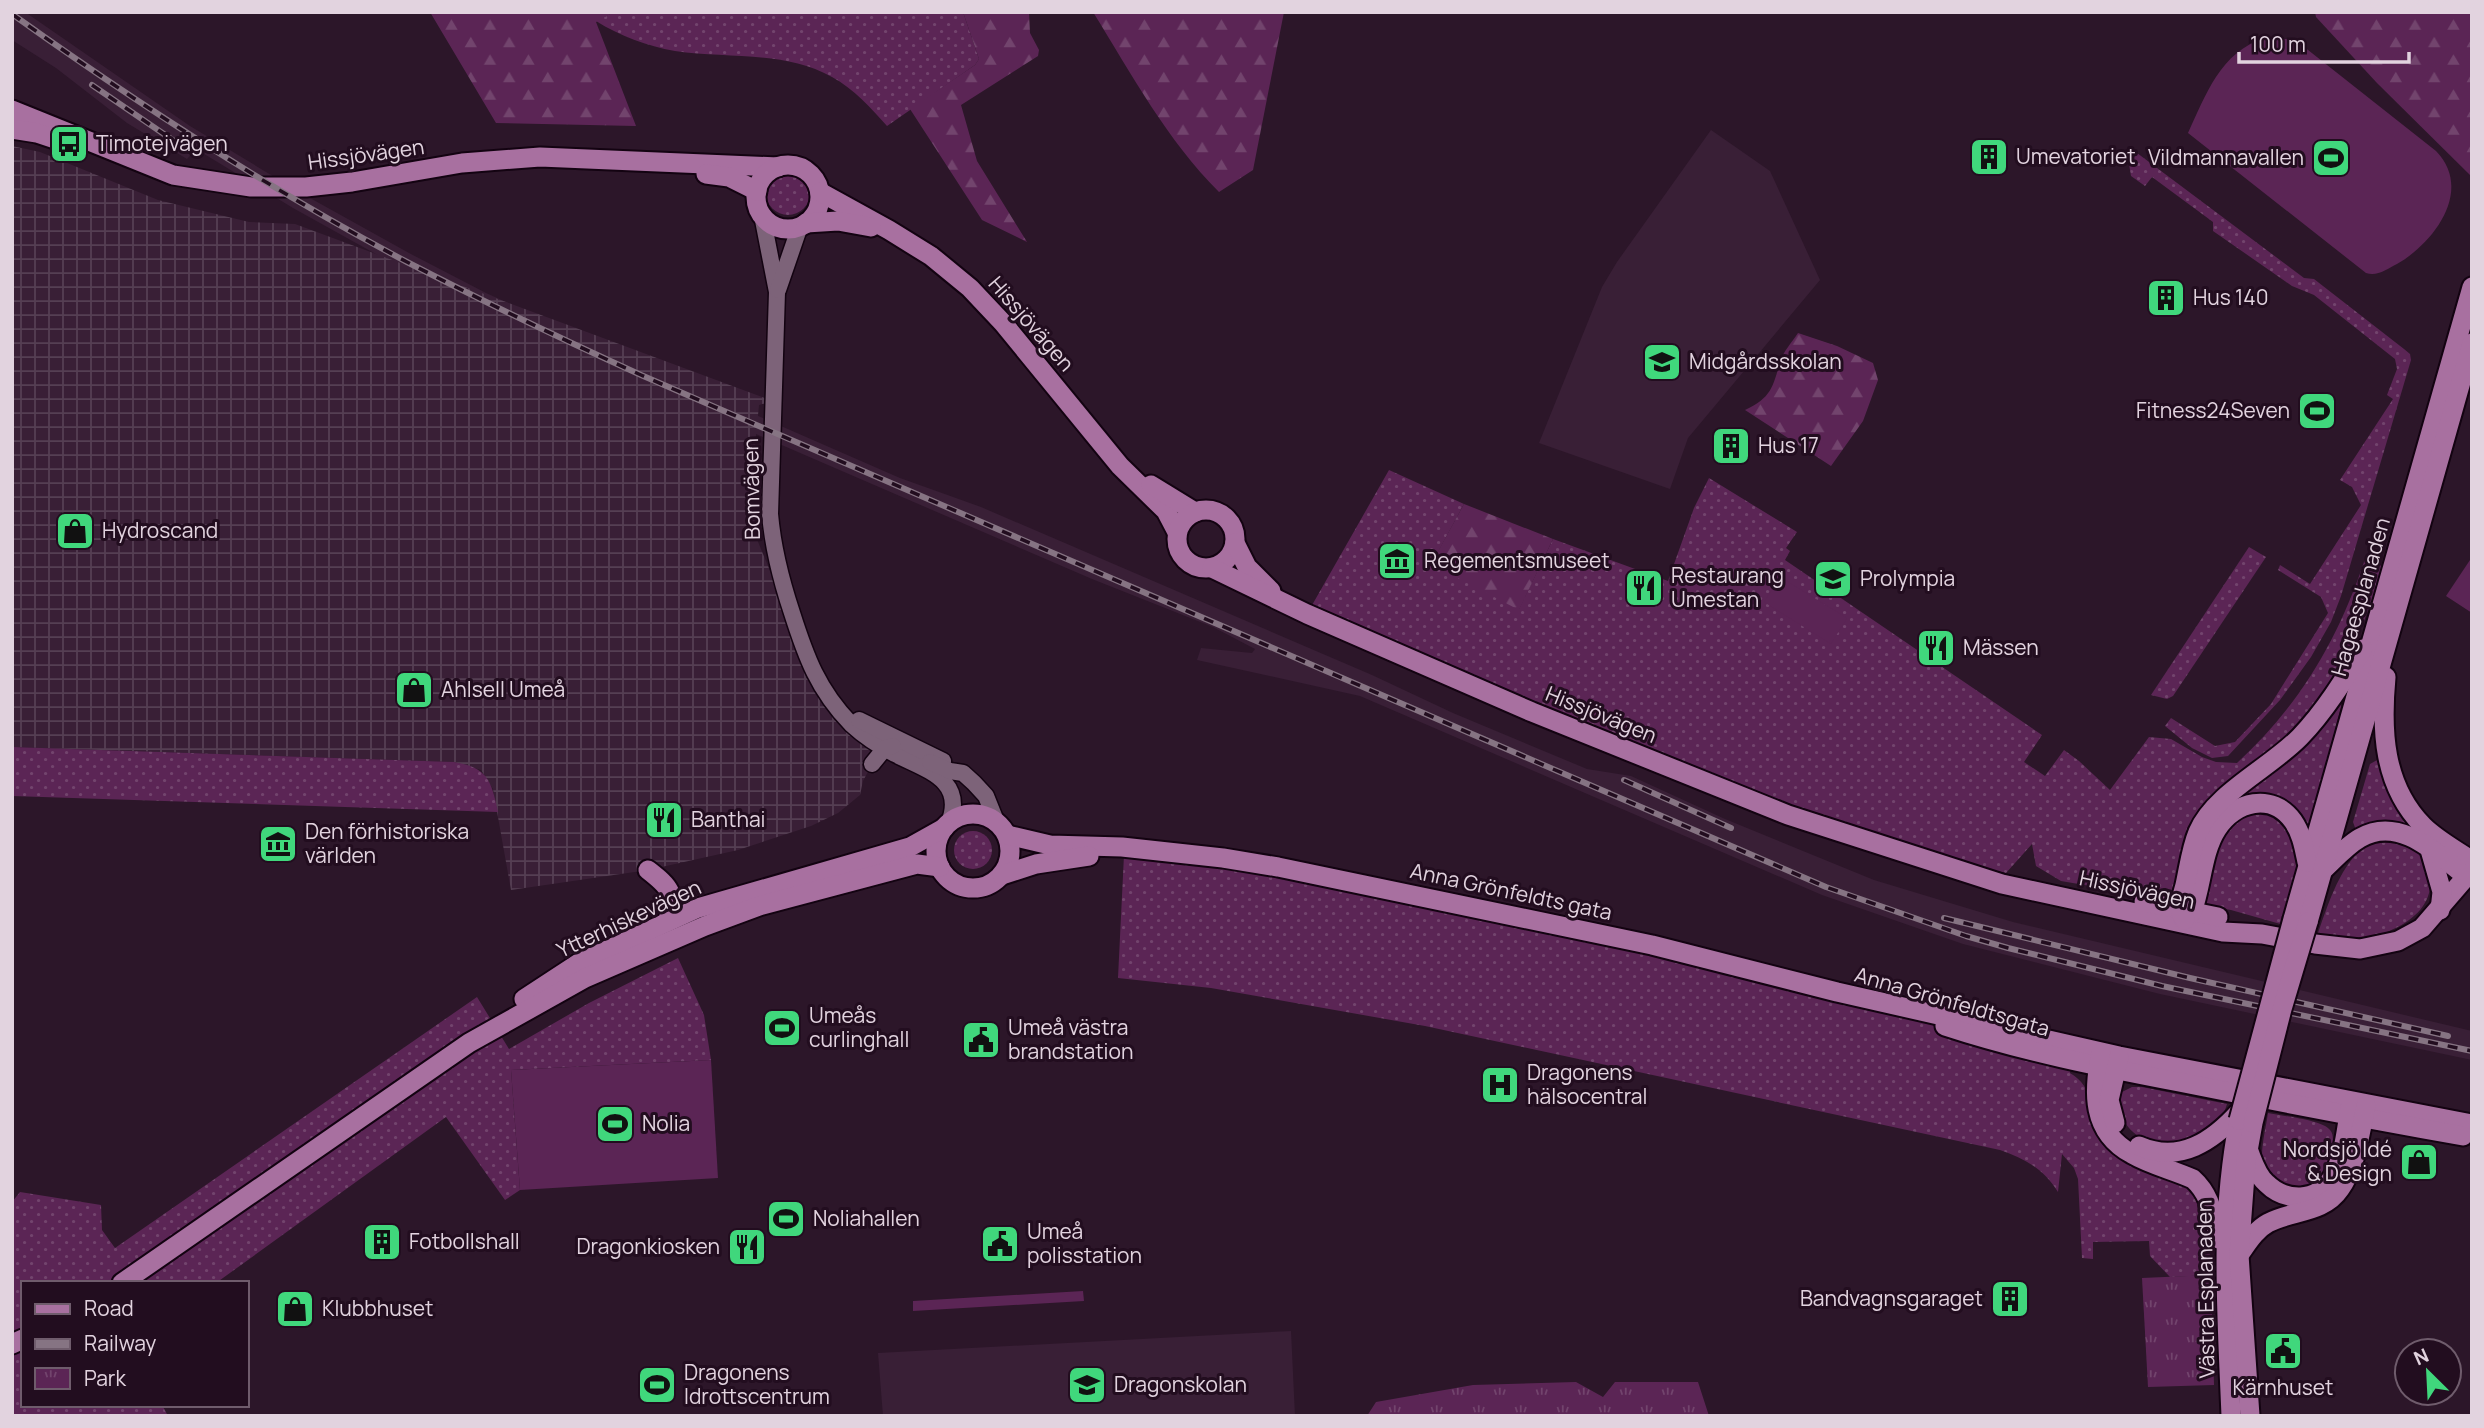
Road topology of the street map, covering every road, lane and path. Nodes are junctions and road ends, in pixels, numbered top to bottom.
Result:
1 (12, 110) edge
2 (12, 129) edge
3 (608, 159) junction
4 (133, 160) junction
5 (778, 167) junction
6 (757, 191) junction
7 (820, 192) junction
8 (762, 215) junction
9 (803, 225) junction
10 (889, 230) junction
11 (2472, 287) edge
12 (777, 292) junction
13 (2472, 343) edge
14 (1120, 466) junction
15 (1195, 512) junction
16 (1177, 532) junction
17 (1235, 544) junction
18 (1212, 568) junction
19 (1307, 614) junction
20 (2383, 628) junction
21 (841, 711) junction
22 (885, 748) junction
23 (872, 764) dead end
24 (963, 773) junction
25 (946, 826) junction
26 (1001, 828) junction
27 (2430, 850) junction
28 (1173, 853) junction
29 (940, 867) junction
30 (2315, 869) junction
31 (2470, 869) edge
32 (648, 870) dead end
33 (1002, 875) junction
34 (2202, 879) junction
35 (2440, 910) junction
36 (2186, 918) junction
37 (2228, 919) junction
38 (668, 921) junction
39 (2262, 934) junction
40 (1838, 992) joint
41 (469, 1043) junction
42 (2109, 1061) junction
43 (2357, 1110) junction
44 (2241, 1118) junction
45 (2472, 1124) edge
46 (2472, 1137) edge
47 (2248, 1148) junction
48 (2232, 1258) junction
49 (125, 1281) edge
50 (2231, 1416) edge
51 (2250, 1416) edge

1 - 4 main road, Hissjövägen
2 - 4 main road, Hissjövägen
3 - 4 main road, Hissjövägen
3 - 5 main road, Hissjövägen
3 - 6 main road, Hissjövägen
5 - 6 main road
5 - 7 main road
6 - 8 main road
7 - 9 main road
7 - 10 main road, Hissjövägen
8 - 9 main road
8 - 12 street, Bomvägen
9 - 10 main road, Hissjövägen
9 - 12 street, Bomvägen
10 - 14 main road, Hissjövägen
11 - 20 main road, Hagaesplanaden
12 - 21 street, Bomvägen
13 - 20 main road, Hagaesplanaden
14 - 15 main road, Hissjövägen
14 - 16 main road, Hissjövägen
15 - 16 main road
15 - 17 main road
16 - 18 main road
17 - 18 main road
17 - 19 main road, Hissjövägen
18 - 19 main road, Hissjövägen
19 - 36 main road, Hissjövägen
20 - 30 main road, Hagaesplanaden
20 - 31 main road
20 - 36 main road
21 - 22 street, Bomvägen
21 - 24 street, Bomvägen
22 - 23 street
22 - 24 street, Bomvägen
22 - 25 street, Bomvägen
24 - 26 street, Bomvägen
25 - 26 main road
25 - 29 main road
25 - 38 main road, Ytterhiskevägen
26 - 28 main road
26 - 33 main road
27 - 30 main road
27 - 31 main road
27 - 35 main road
28 - 33 main road
28 - 40 main road, Anna Grönfeldts gata
29 - 33 main road
29 - 41 main road, Ytterhiskevägen
30 - 34 main road
30 - 44 main road, Hagaesplanaden, bridge
31 - 35 main road, Hissjövägen
32 - 38 main road
34 - 36 main road
34 - 37 main road
35 - 39 main road, Hissjövägen
36 - 37 main road, Hissjövägen
36 - 39 main road, Hissjövägen
37 - 39 main road, Hissjövägen
38 - 41 main road, Ytterhiskevägen
40 - 42 main road, Anna Grönfeldtsgata
41 - 49 main road, Ytterhiskevägen
42 - 43 main road, Anna Grönfeldtsgata
42 - 44 main road
42 - 48 main road
43 - 45 main road
43 - 46 main road
43 - 47 main road
43 - 48 main road
44 - 47 main road, Västra Esplanaden
44 - 48 main road, Västra Esplanaden
47 - 48 main road, Västra Esplanaden
48 - 50 main road, Västra Esplanaden
48 - 51 main road, Västra Esplanaden

